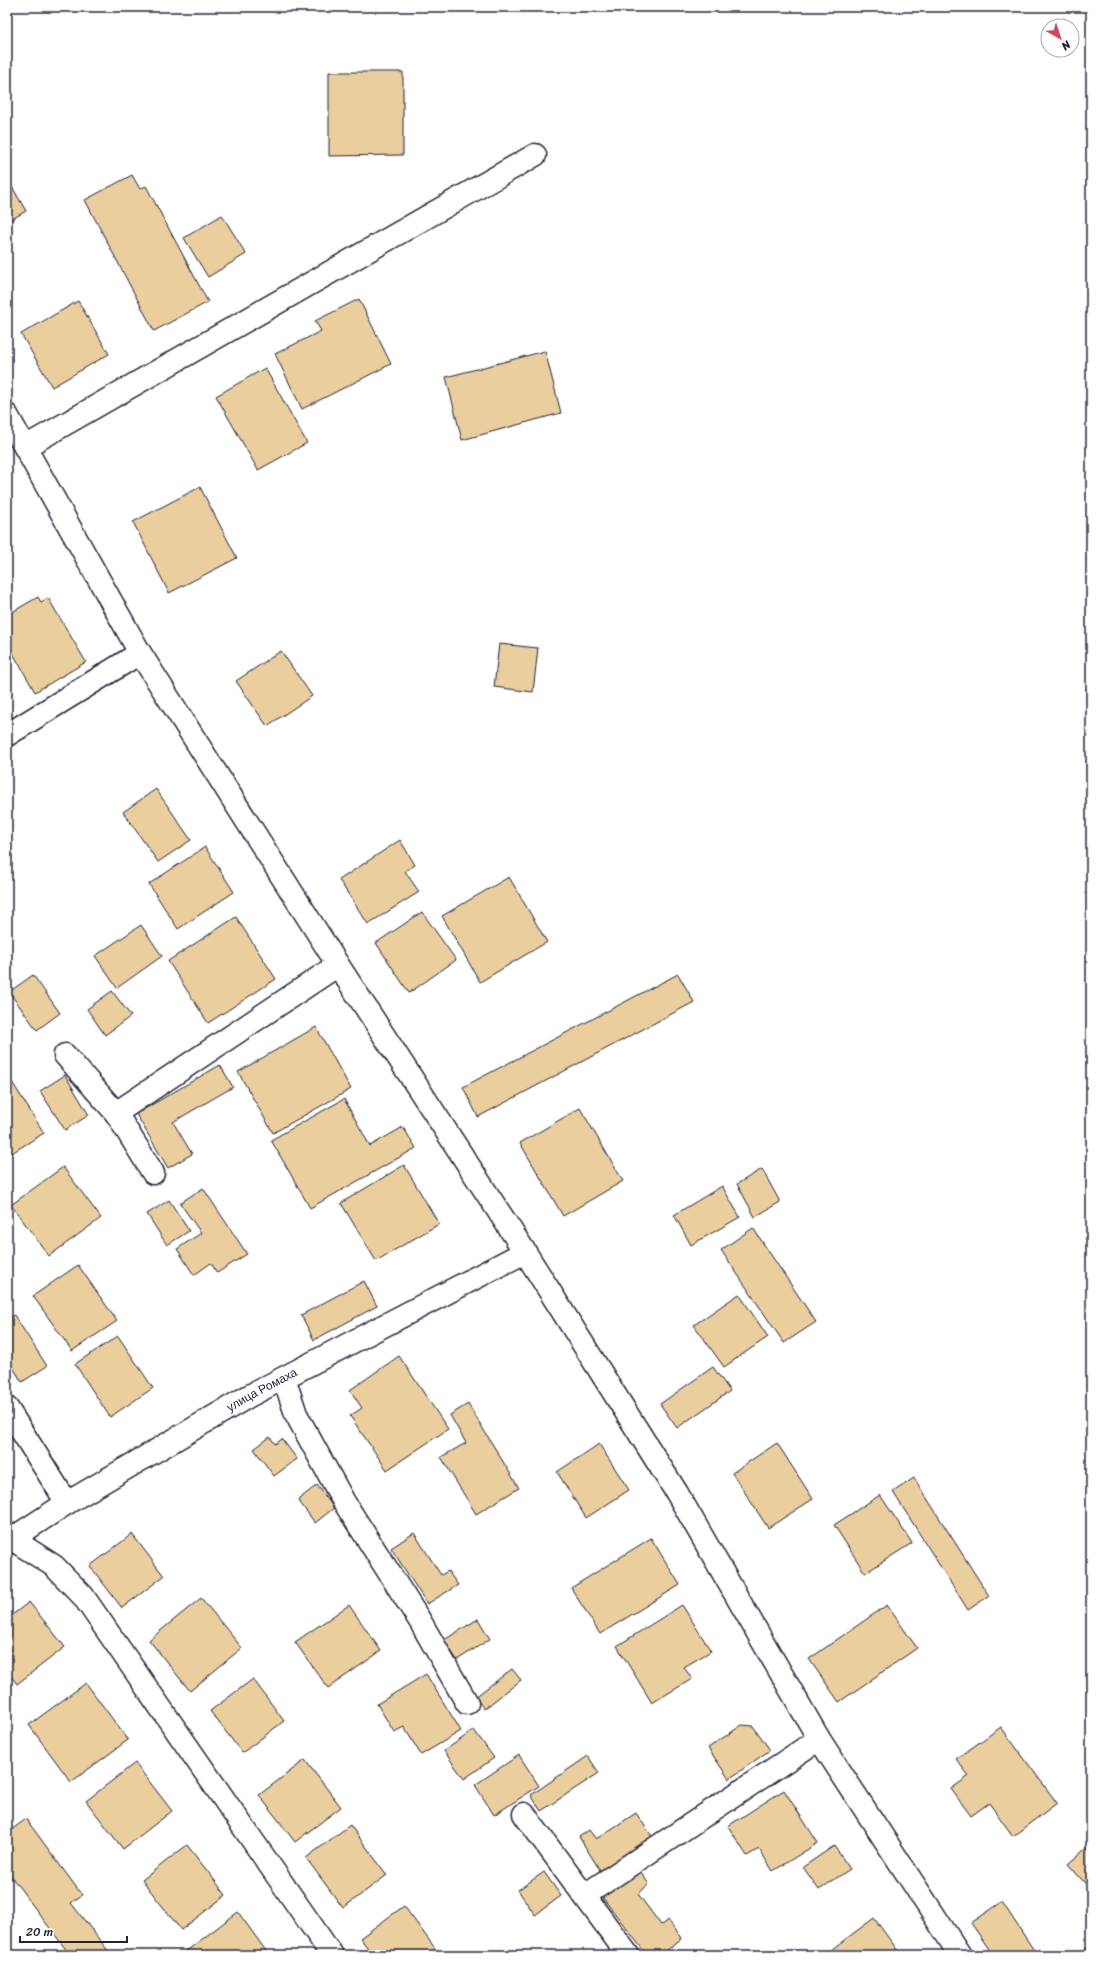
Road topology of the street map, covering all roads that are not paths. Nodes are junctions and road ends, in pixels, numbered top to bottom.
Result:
1 (535, 155) dead end
2 (7, 415) edge
3 (25, 447) junction
4 (140, 653) junction
5 (7, 735) edge
6 (338, 965) junction
7 (65, 1055) dead end
8 (116, 1113) junction
9 (153, 1173) dead end
10 (525, 1252) junction
11 (284, 1378) junction
12 (7, 1408) edge
13 (67, 1503) junction
14 (10, 1540) edge
15 (467, 1704) dead end
16 (819, 1739) junction
17 (524, 1814) dead end
18 (585, 1895) junction
19 (332, 1955) edge
20 (628, 1955) edge
21 (960, 1955) edge

1 - 3 street
2 - 3 street
3 - 4 street
4 - 5 street
4 - 6 street
6 - 8 street
6 - 10 street
7 - 8 street
8 - 9 street
10 - 11 street, улица Ромаха
10 - 16 street
11 - 13 street, улица Ромаха
11 - 15 street
12 - 13 street
13 - 14 street, улица Ромаха
14 - 19 street
16 - 18 street
16 - 21 street
17 - 18 street
18 - 20 street

